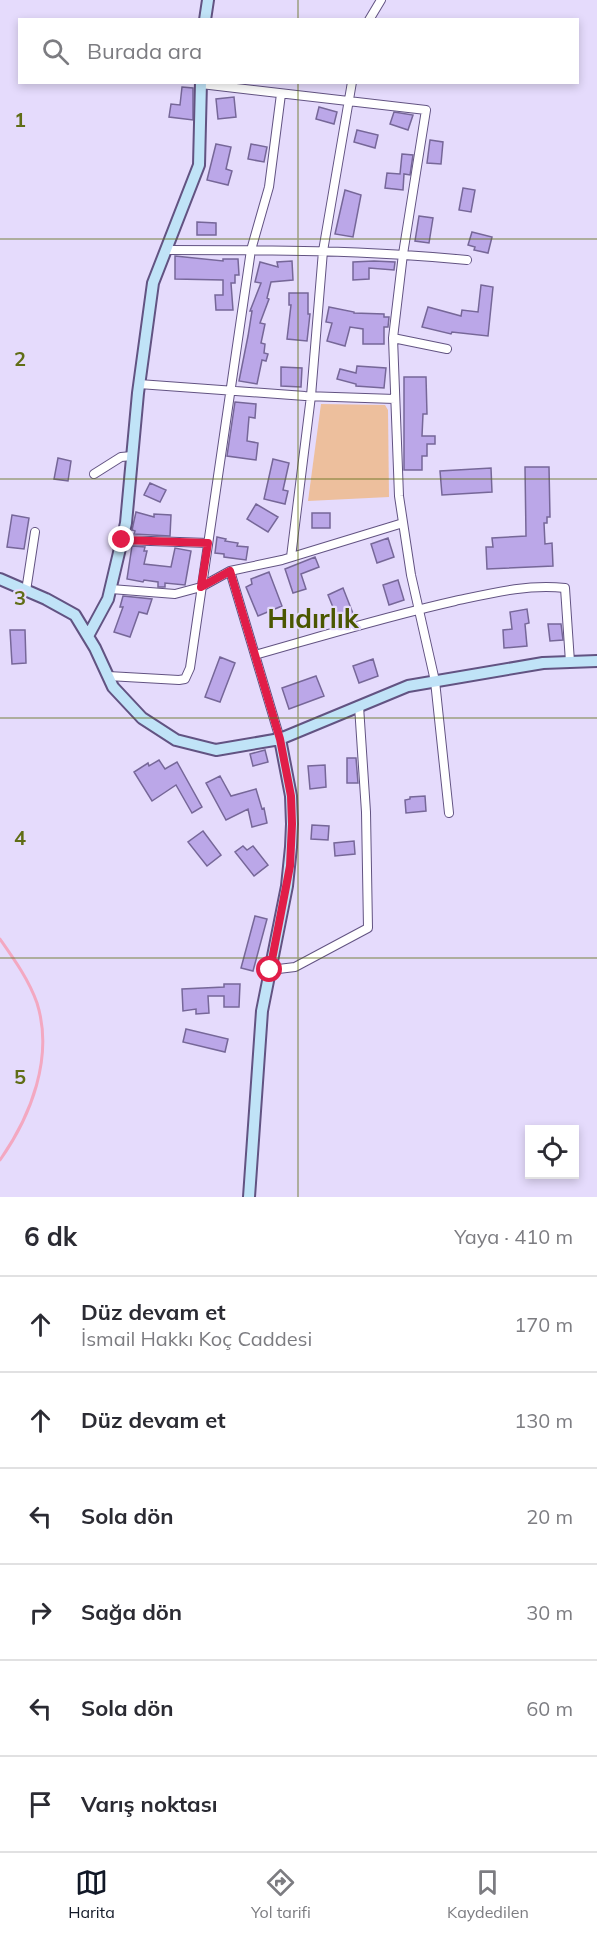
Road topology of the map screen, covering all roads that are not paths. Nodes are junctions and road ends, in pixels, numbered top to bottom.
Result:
1 (208, 0) edge
2 (381, 0) edge
3 (205, 18) edge
4 (370, 18) edge
5 (201, 84) edge
6 (208, 84) edge
7 (352, 84) edge
8 (281, 94) junction
9 (348, 101) junction
10 (166, 250) junction
11 (251, 250) junction
12 (323, 250) junction
13 (403, 254) junction
14 (467, 260) dead end
15 (393, 338) junction
16 (447, 349) dead end
17 (139, 384) junction
18 (230, 390) junction
19 (311, 396) junction
20 (395, 399) junction
21 (132, 456) junction
22 (94, 474) dead end
23 (403, 523) junction
24 (35, 532) dead end
25 (122, 540) junction
26 (208, 543) junction
27 (291, 557) junction
28 (230, 571) junction
29 (0, 579) edge
30 (201, 587) junction
31 (111, 589) junction
32 (26, 591) junction
33 (419, 609) junction
34 (88, 636) junction
35 (255, 655) junction
36 (597, 661) edge
37 (570, 662) junction
38 (108, 676) junction
39 (435, 681) junction
40 (359, 706) junction
41 (280, 739) junction
42 (449, 813) dead end
43 (270, 970) junction
44 (249, 1197) edge

1 - 3 street
2 - 4 street
5 - 10 street
6 - 8 street
7 - 9 street
8 - 9 street
8 - 11 street
9 - 12 street
9 - 13 street
10 - 11 street
10 - 17 street
11 - 12 street
11 - 18 street
12 - 13 street
12 - 19 street
13 - 14 street
13 - 15 street
15 - 16 street
15 - 20 street
17 - 18 street
17 - 21 street
18 - 19 street
18 - 26 street
19 - 20 street
19 - 27 street
20 - 23 street
21 - 22 street
21 - 25 street
23 - 27 street
23 - 33 street
24 - 32 street
25 - 26 street
25 - 31 street
26 - 30 street
27 - 28 street
28 - 30 street
28 - 35 street
29 - 32 street
30 - 31 street
30 - 38 street
31 - 34 street
32 - 34 street
33 - 35 street
33 - 37 street
33 - 39 street
34 - 38 street
35 - 41 street
36 - 37 street
37 - 39 street
38 - 41 street
39 - 40 street
39 - 42 street
40 - 41 street
40 - 43 street
41 - 43 street
43 - 44 street

